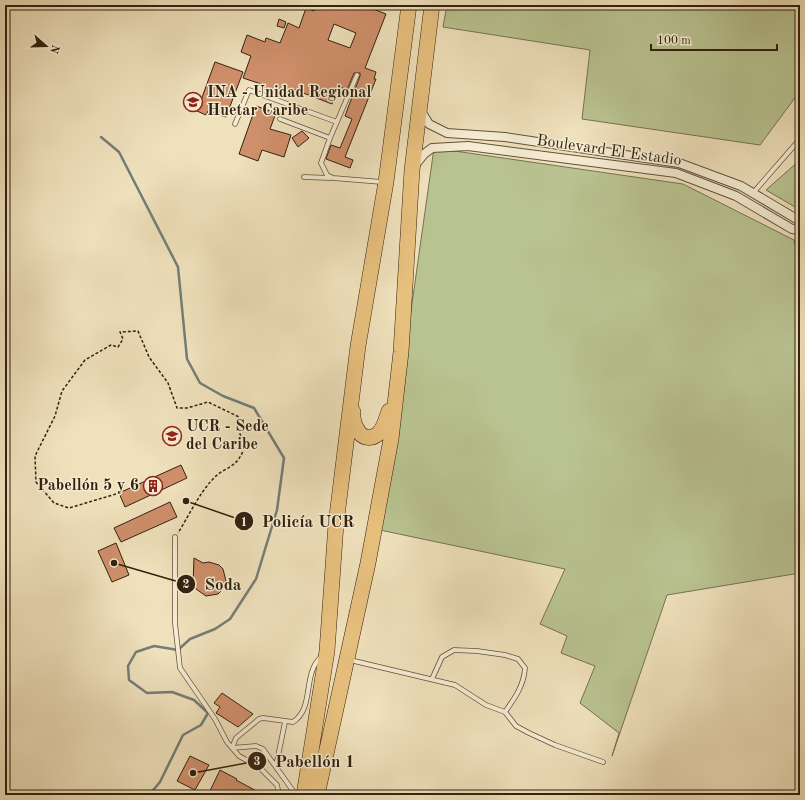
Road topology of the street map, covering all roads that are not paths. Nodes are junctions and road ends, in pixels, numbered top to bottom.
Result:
1 (409, 5) edge
2 (432, 5) edge
3 (357, 75) dead end
4 (419, 107) junction
5 (280, 119) dead end
6 (337, 122) junction
7 (235, 124) dead end
8 (330, 138) junction
9 (800, 138) edge
10 (412, 170) junction
11 (304, 177) dead end
12 (333, 178) junction
13 (386, 182) junction
14 (753, 193) junction
15 (800, 221) edge
16 (800, 230) edge
17 (358, 346) junction
18 (401, 352) junction
19 (175, 537) road end
20 (327, 651) junction
21 (346, 659) junction
22 (432, 679) junction
23 (505, 712) junction
24 (285, 722) junction
25 (232, 748) junction
26 (603, 762) dead end
27 (276, 766) junction
28 (279, 795) edge
29 (296, 795) edge
30 (304, 795) edge
31 (317, 795) edge

1 - 13 highway
2 - 4 highway
3 - 6 lane
4 - 10 highway
4 - 14 street, Boulevard El Estadio
5 - 8 lane
6 - 7 lane
6 - 8 lane
8 - 12 lane
9 - 14 lane
10 - 16 street, Boulevard El Estadio
10 - 18 highway
11 - 12 lane
12 - 13 lane
13 - 17 highway
14 - 15 street, Boulevard El Estadio
17 - 18 highway
17 - 20 highway
18 - 21 highway
19 - 25 lane
20 - 24 lane
20 - 30 highway
21 - 22 lane
21 - 31 highway
22 - 23 lane
22 - 23 lane
23 - 26 lane
24 - 25 lane
24 - 27 lane
25 - 27 lane
25 - 28 lane
27 - 29 lane

